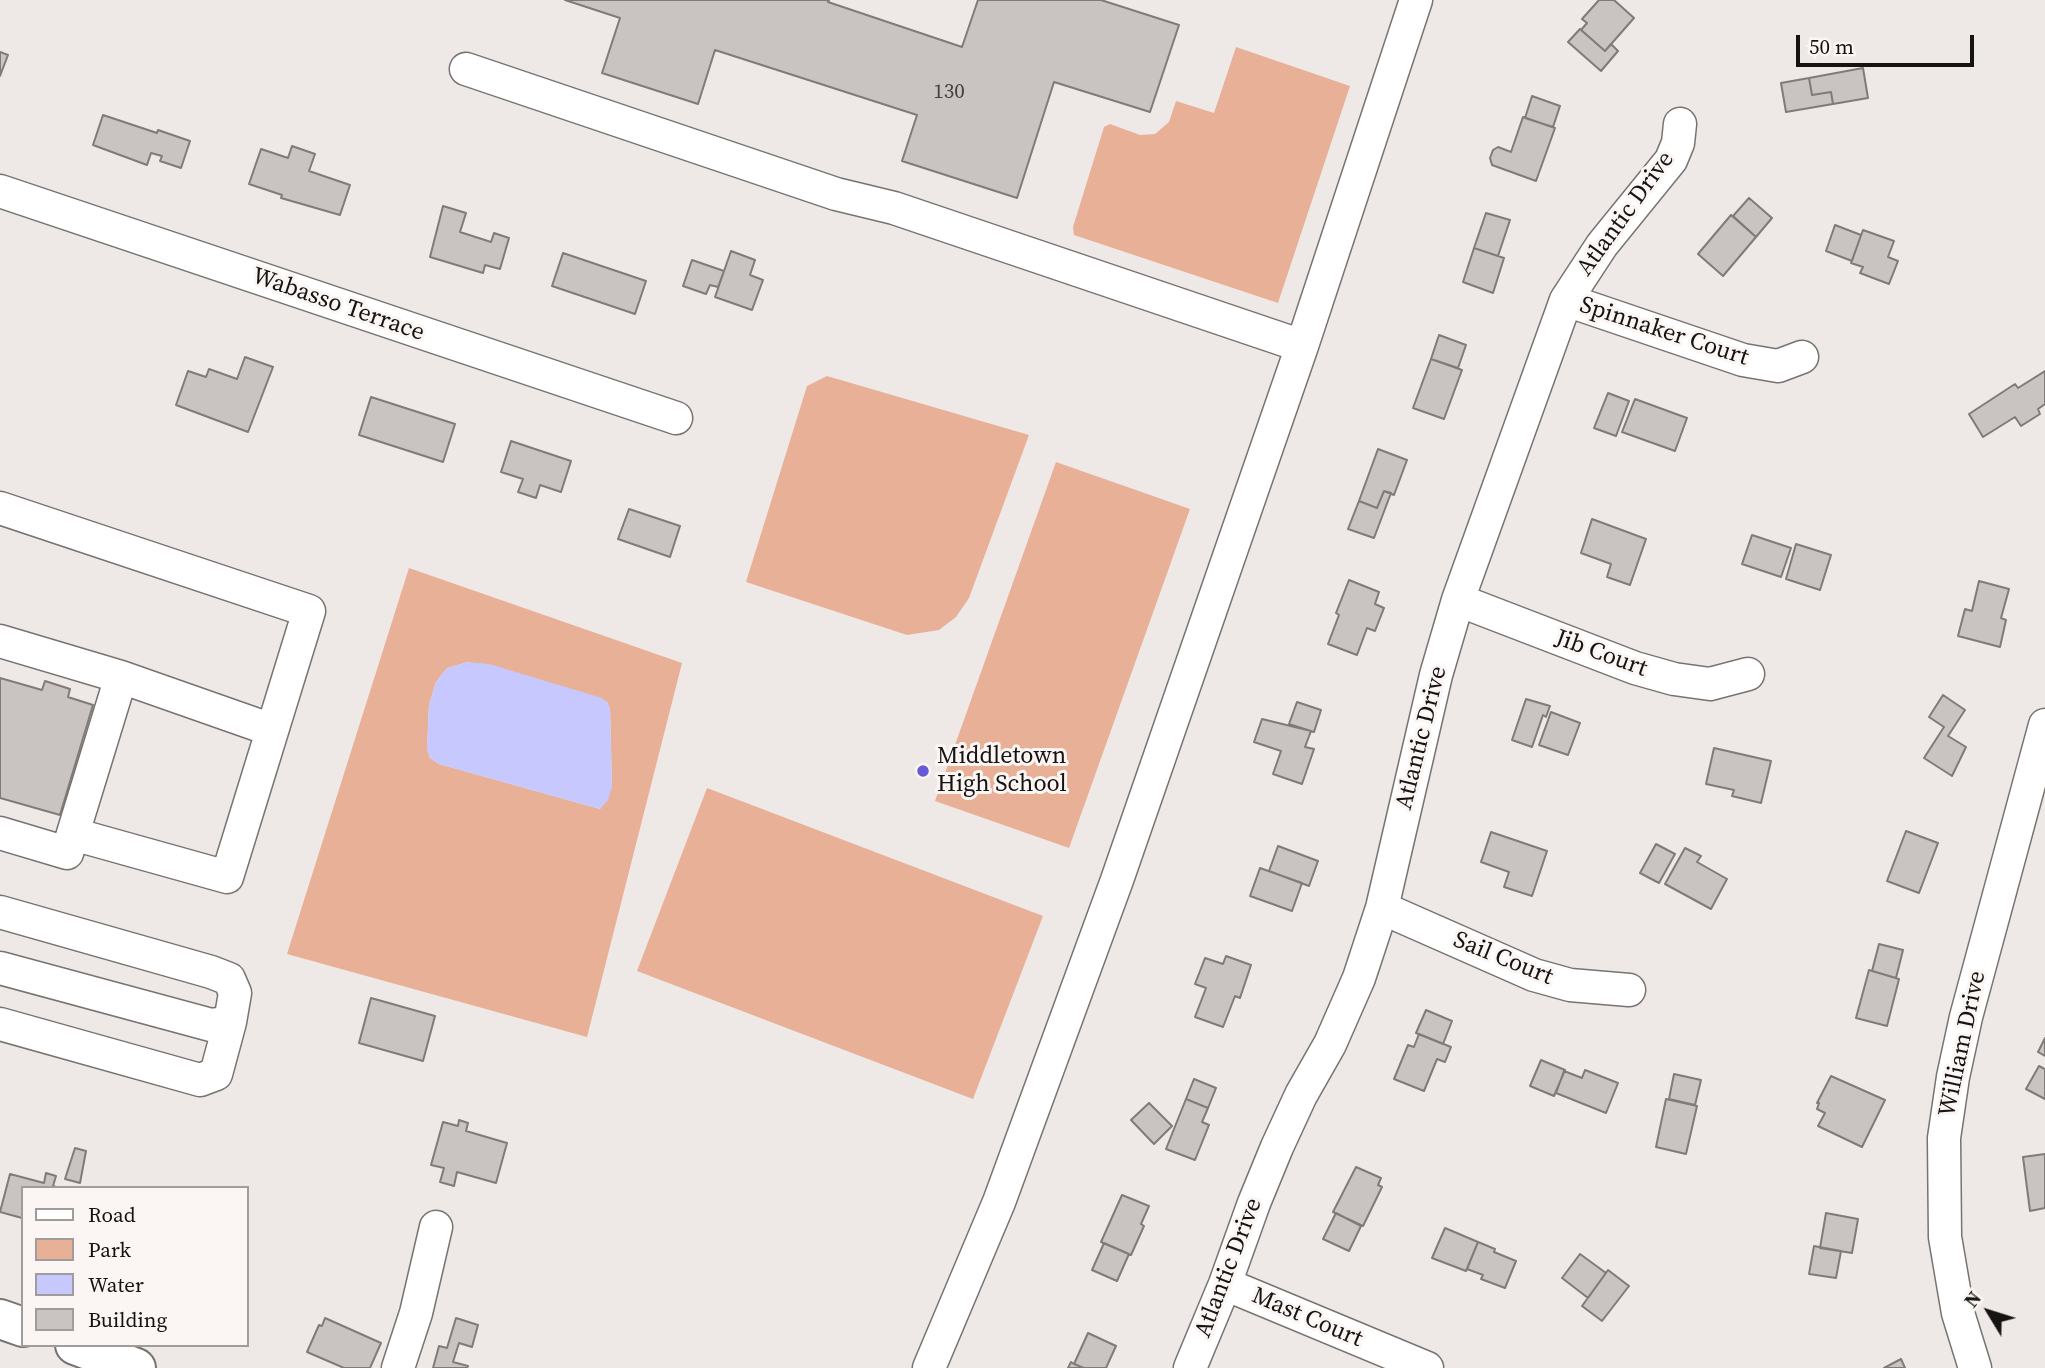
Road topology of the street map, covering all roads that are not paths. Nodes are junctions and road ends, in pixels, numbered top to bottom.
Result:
1 (1416, 0) edge
2 (466, 69) dead end
3 (1680, 124) dead end
4 (0, 191) edge
5 (1566, 300) junction
6 (1303, 346) junction
7 (1802, 357) dead end
8 (676, 418) dead end
9 (0, 508) edge
10 (1458, 600) junction
11 (0, 641) edge
12 (1748, 674) dead end
13 (121, 677) junction
14 (2045, 725) edge
15 (272, 730) junction
16 (0, 833) edge
17 (73, 834) junction
18 (1382, 908) junction
19 (0, 912) edge
20 (0, 968) edge
21 (1629, 990) dead end
22 (230, 1022) junction
23 (0, 1024) edge
24 (436, 1227) dead end
25 (1225, 1284) junction
26 (0, 1319) edge
27 (21, 1326) edge
28 (80, 1347) edge
29 (136, 1368) edge
30 (398, 1368) edge
31 (929, 1368) edge
32 (1190, 1368) edge
33 (1427, 1368) edge
34 (1975, 1368) edge

1 - 6 street
2 - 6 street
3 - 5 street, Atlantic Drive
4 - 8 street, Wabasso Terrace
5 - 7 street, Spinnaker Court
5 - 10 street, Atlantic Drive
6 - 31 street
9 - 15 street
10 - 12 street, Jib Court
10 - 18 street, Atlantic Drive
11 - 13 street
13 - 15 street
13 - 17 street
14 - 34 street, William Drive
15 - 17 street
16 - 17 street
18 - 21 street, Sail Court
18 - 25 street, Atlantic Drive
19 - 22 street
20 - 22 street
22 - 23 street
24 - 30 street
25 - 32 street, Atlantic Drive
25 - 33 street, Mast Court
26 - 27 main road
28 - 29 main road

